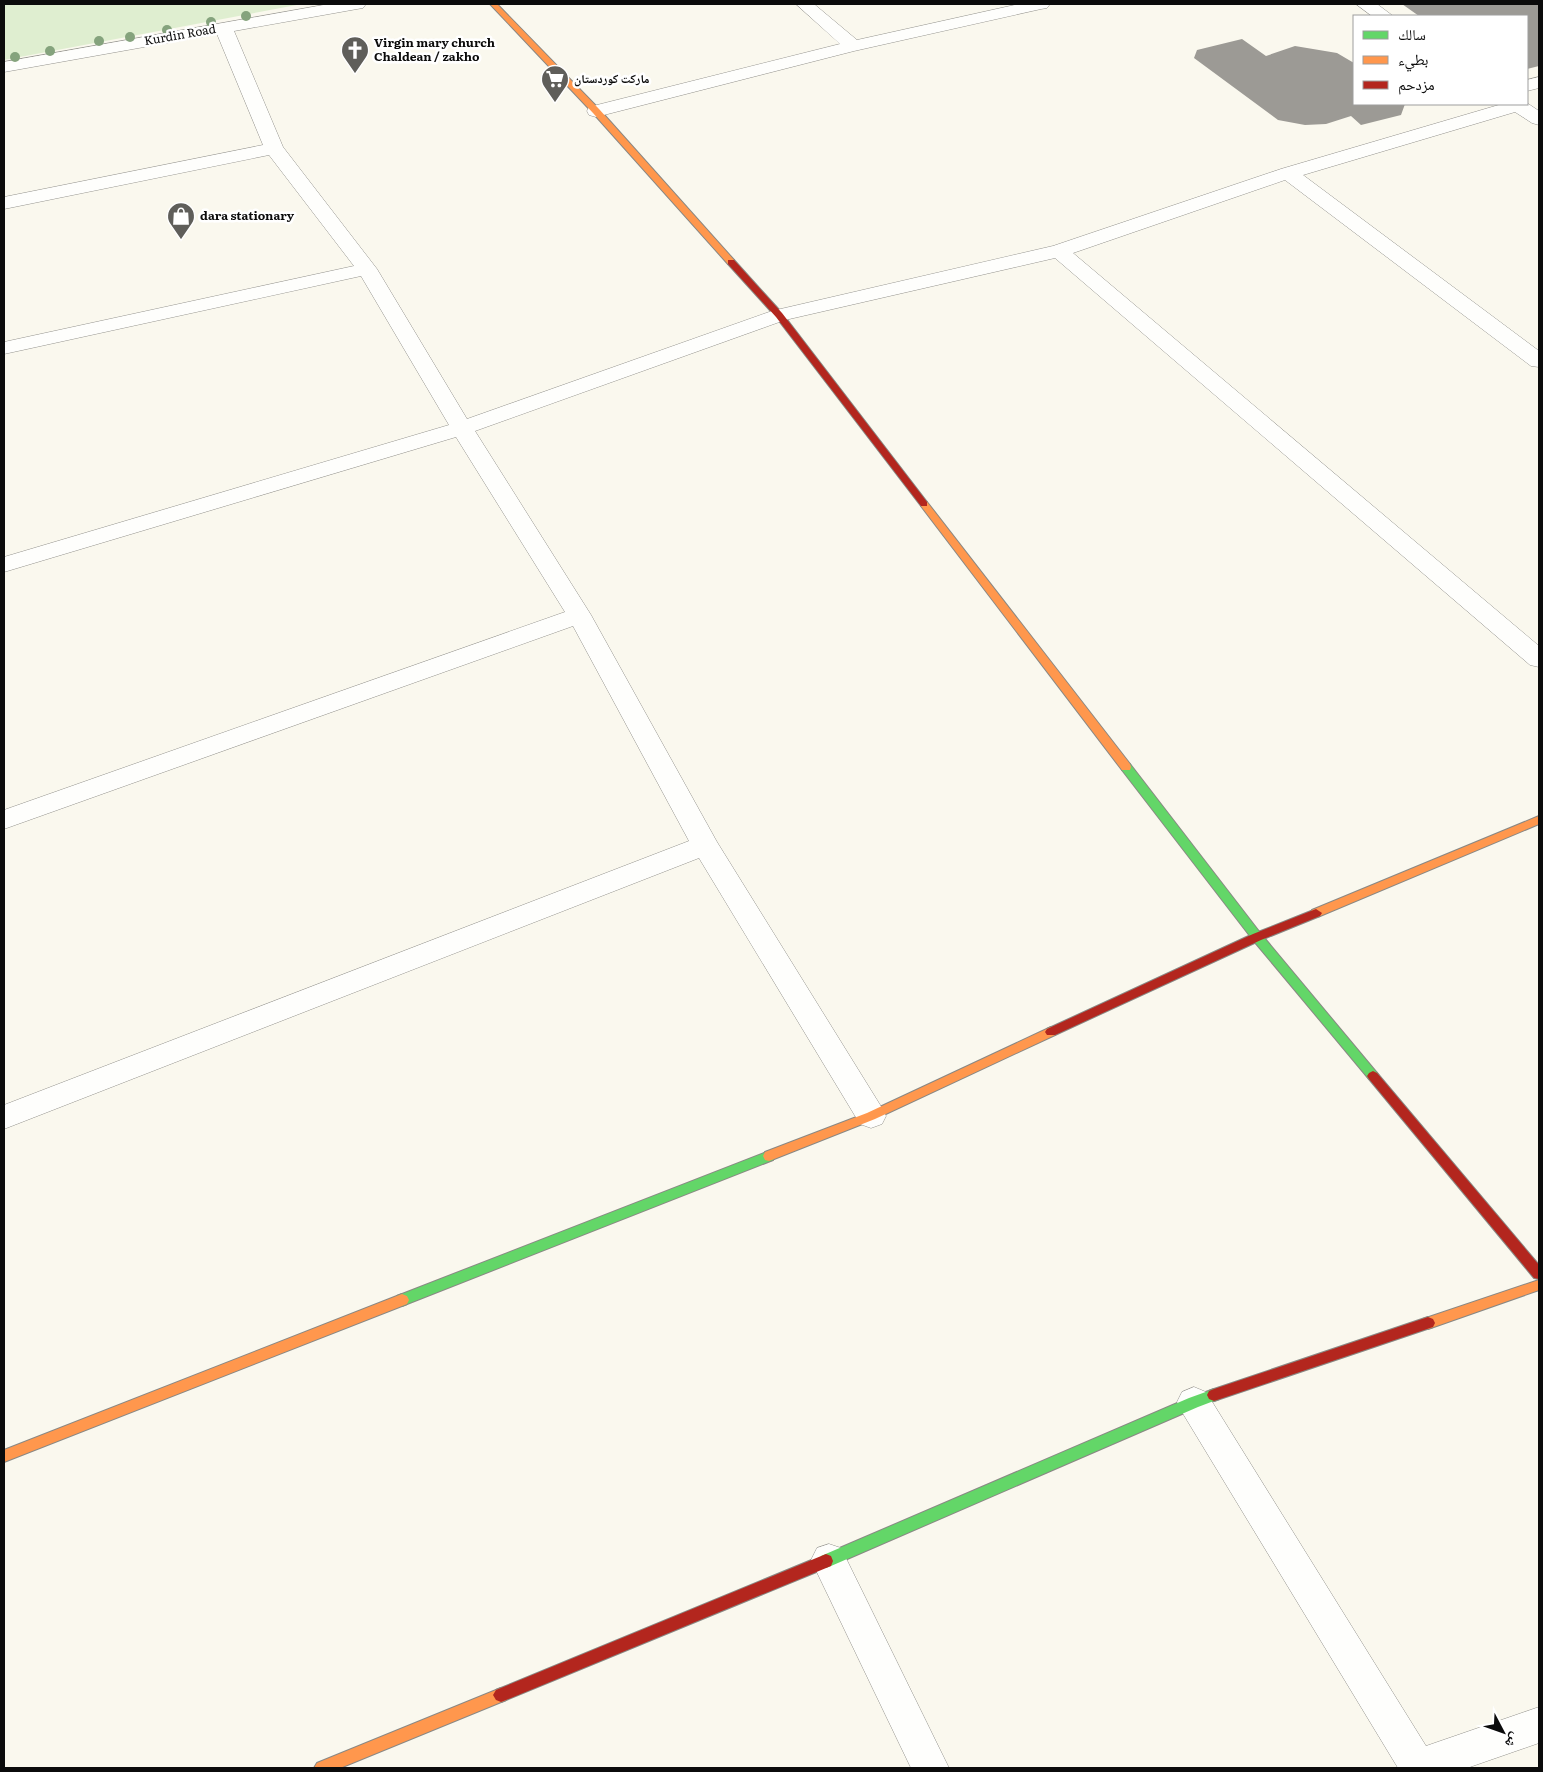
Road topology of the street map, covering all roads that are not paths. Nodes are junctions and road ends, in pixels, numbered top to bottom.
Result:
1 (356, 4) edge
2 (493, 4) edge
3 (804, 4) edge
4 (1041, 4) edge
5 (1365, 4) edge
6 (1382, 15) edge
7 (223, 27) junction
8 (853, 46) junction
9 (4, 67) edge
10 (1514, 105) edge
11 (1518, 105) edge
12 (596, 110) junction
13 (1539, 119) edge
14 (274, 148) junction
15 (1288, 173) junction
16 (4, 203) edge
17 (1059, 251) junction
18 (367, 268) junction
19 (780, 315) junction
20 (4, 348) edge
21 (1539, 361) edge
22 (462, 428) junction
23 (4, 565) edge
24 (579, 615) junction
25 (1539, 659) edge
26 (4, 820) edge
27 (1539, 820) edge
28 (705, 845) junction
29 (1257, 936) junction
30 (872, 1116) junction
31 (4, 1117) edge
32 (1539, 1274) edge
33 (1539, 1285) edge
34 (1194, 1402) junction
35 (4, 1456) edge
36 (829, 1560) junction
37 (1539, 1725) edge
38 (358, 1762) edge
39 (1418, 1767) edge
40 (322, 1768) edge
41 (930, 1768) edge

1 - 7 street, Kurdin Road
2 - 12 main road
3 - 8 street
4 - 8 street
5 - 6 street
7 - 9 street, Kurdin Road
7 - 14 street
8 - 12 street
10 - 15 street
11 - 13 street
12 - 19 main road
14 - 16 street
14 - 18 street
15 - 17 street
15 - 21 street
17 - 19 street
17 - 25 street
18 - 20 street
18 - 22 street
19 - 22 street
19 - 29 main road
22 - 23 street
22 - 24 street
24 - 26 street
24 - 28 street
27 - 29 main road
28 - 30 street
28 - 31 street
29 - 30 main road
29 - 32 main road
30 - 35 main road
33 - 34 main road
34 - 36 main road
34 - 39 street
36 - 38 main road
36 - 41 street
37 - 39 street
38 - 40 main road

